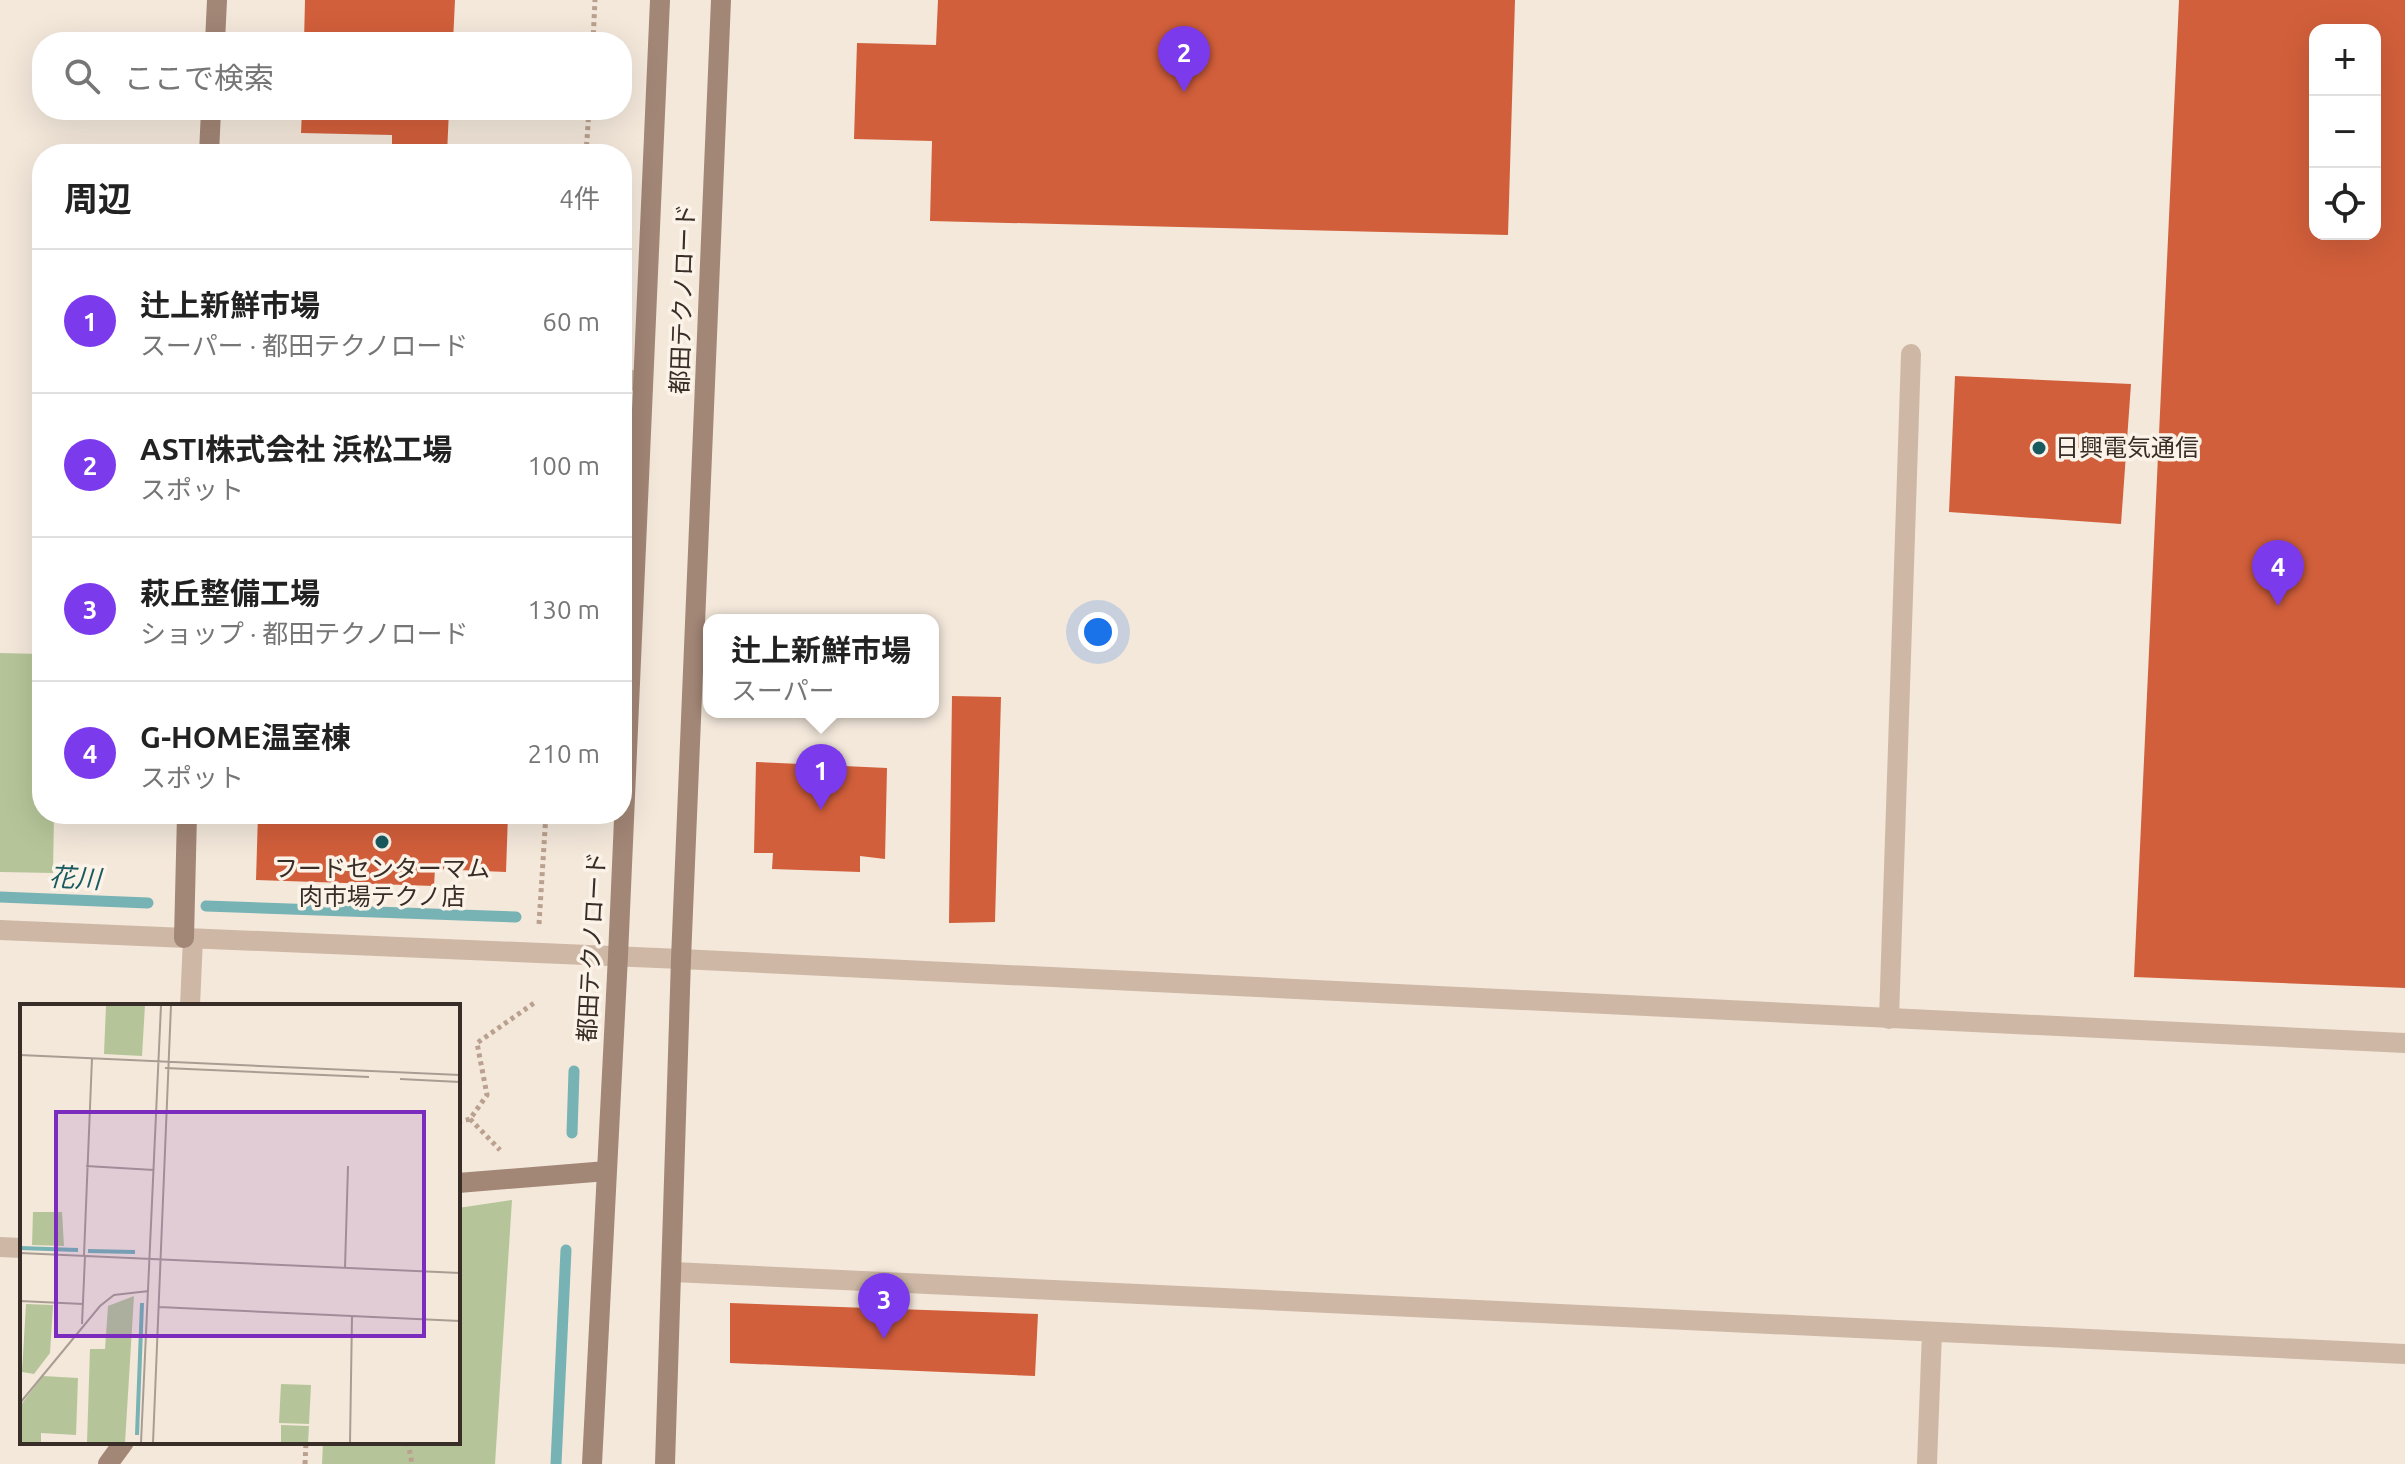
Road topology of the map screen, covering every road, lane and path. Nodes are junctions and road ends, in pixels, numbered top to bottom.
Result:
1 (217, 0) edge
2 (595, 0) edge
3 (660, 0) edge
4 (721, 0) edge
5 (215, 32) edge
6 (593, 32) edge
7 (211, 120) edge
8 (588, 120) edge
9 (209, 144) edge
10 (587, 144) edge
11 (1911, 354) dead end
12 (632, 380) edge
13 (187, 824) edge
14 (545, 824) edge
15 (621, 824) edge
16 (0, 930) edge
17 (539, 933) dead end
18 (189, 938) junction
19 (618, 956) junction
20 (681, 959) junction
21 (537, 1001) dead end
22 (190, 1004) edge
23 (1889, 1019) junction
24 (2405, 1043) edge
25 (470, 1119) junction
26 (460, 1122) edge
27 (502, 1152) dead end
28 (607, 1171) junction
29 (460, 1183) edge
30 (0, 1247) edge
31 (20, 1248) edge
32 (673, 1272) junction
33 (1932, 1332) junction
34 (2405, 1354) edge
35 (123, 1444) edge
36 (306, 1444) edge
37 (408, 1444) edge
38 (108, 1464) edge
39 (305, 1464) edge
40 (412, 1464) edge
41 (592, 1464) edge
42 (665, 1464) edge
43 (1927, 1464) edge

1 - 5 street
2 - 6 path
3 - 12 street, 都田テクノロード
4 - 20 street, 都田テクノロード
7 - 9 street
8 - 10 path
11 - 23 street
13 - 18 street
14 - 17 path
15 - 19 street, 都田テクノロード
16 - 18 street
18 - 19 street
18 - 22 street
19 - 20 street
19 - 28 street, 都田テクノロード
20 - 23 street
20 - 32 street, 都田テクノロード
21 - 25 path
23 - 24 street
25 - 26 path
25 - 27 path
28 - 29 street
28 - 41 street, 都田テクノロード
30 - 31 street
32 - 33 street
32 - 42 street, 都田テクノロード
33 - 34 street
33 - 43 street
35 - 38 street
36 - 39 path
37 - 40 path

